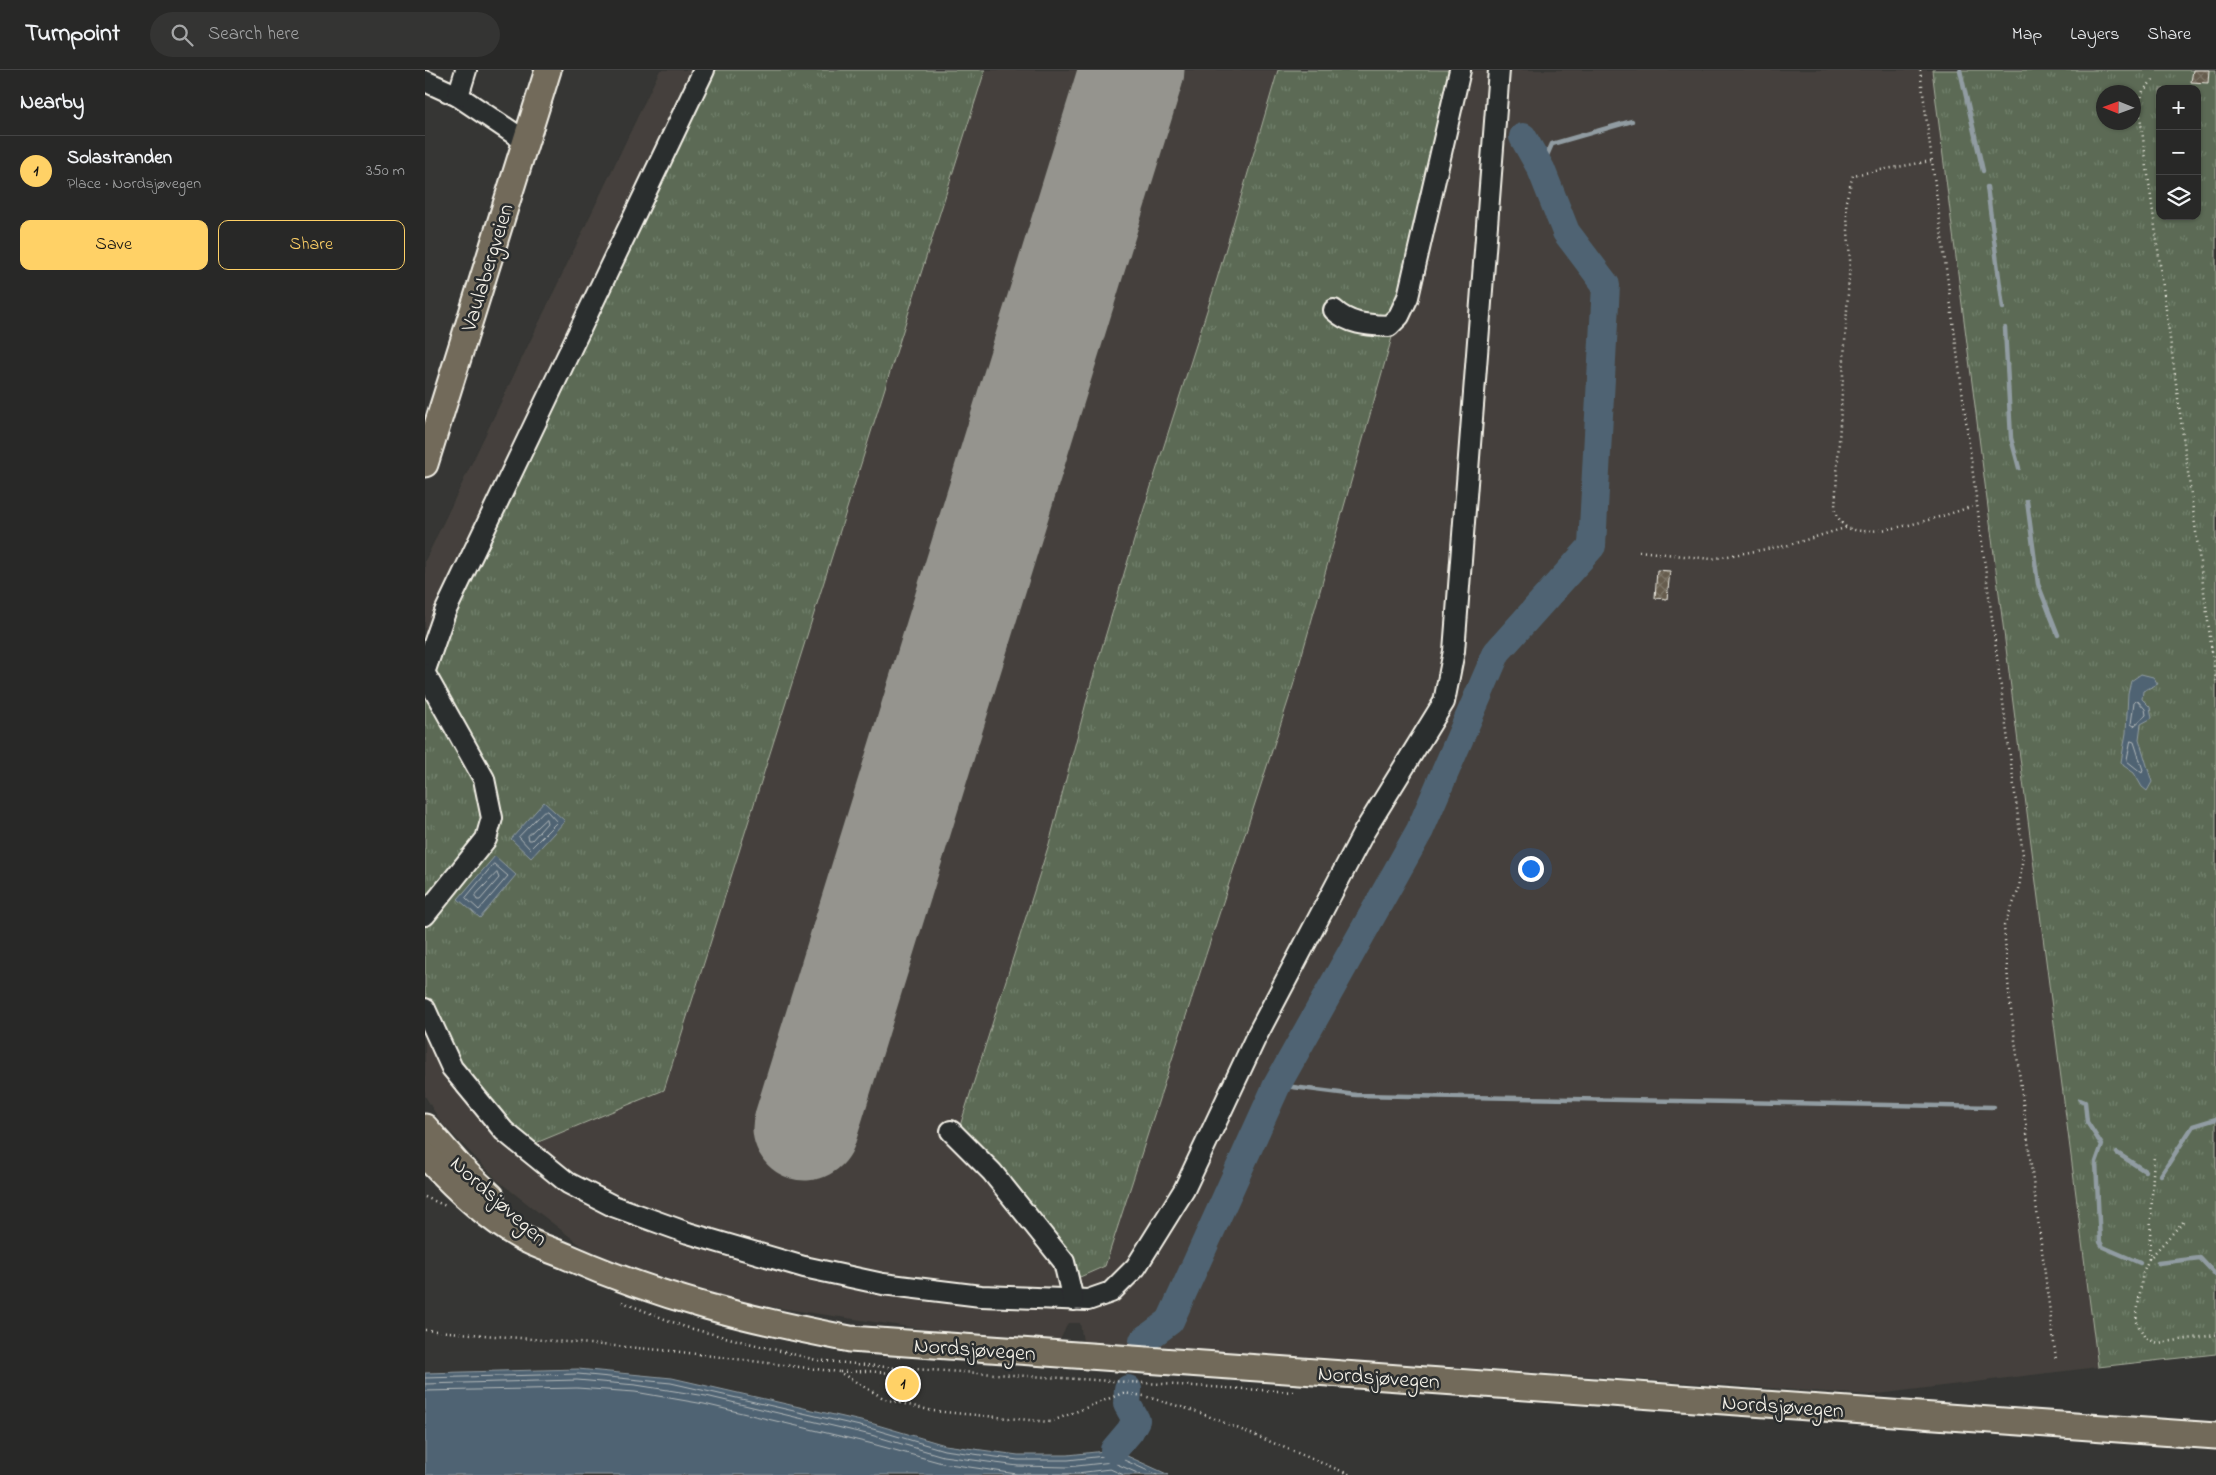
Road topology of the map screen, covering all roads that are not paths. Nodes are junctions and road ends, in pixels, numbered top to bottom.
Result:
1 (467, 70) edge
2 (548, 70) edge
3 (705, 70) edge
4 (1460, 70) edge
5 (1499, 70) edge
6 (425, 81) edge
7 (458, 96) junction
8 (525, 141) junction
9 (1334, 310) dead end
10 (425, 464) edge
11 (425, 672) edge
12 (425, 916) edge
13 (425, 1009) edge
14 (425, 1127) edge
15 (951, 1131) dead end
16 (425, 1155) edge
17 (556, 1251) junction
18 (1073, 1300) junction
19 (2216, 1436) edge

1 - 7 lane
2 - 8 main road, Vaulabergveien
3 - 11 lane
4 - 9 lane
5 - 18 lane
6 - 7 lane
7 - 8 lane
8 - 10 main road, Vaulabergveien
11 - 12 lane
13 - 18 lane
14 - 17 main road, Nordsjøvegen
15 - 18 lane
16 - 17 main road, Nordsjøvegen
17 - 19 main road, Nordsjøvegen

